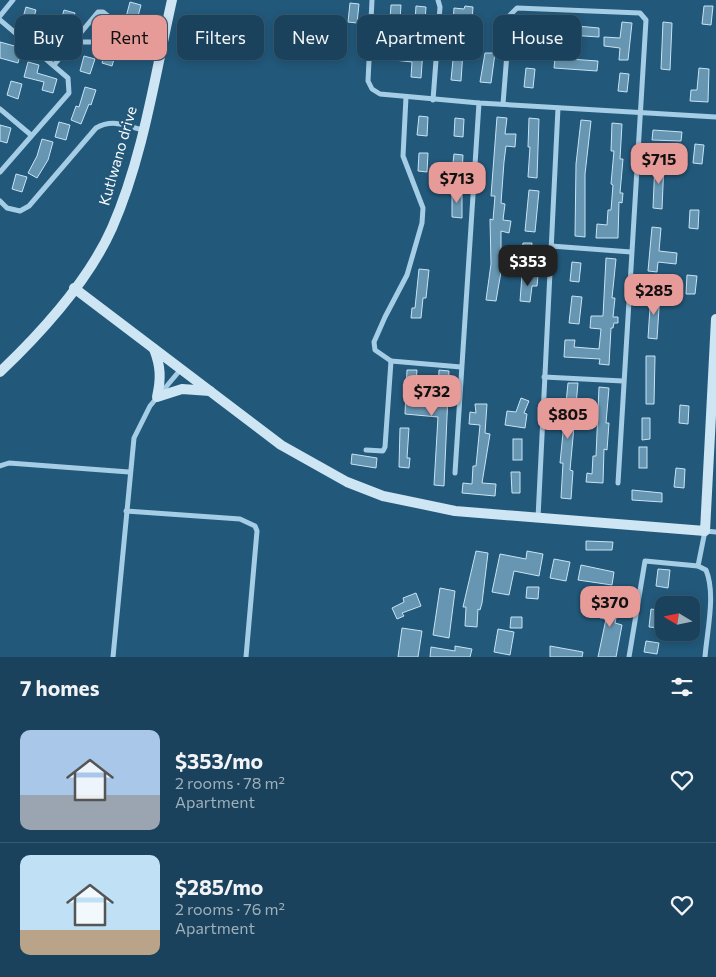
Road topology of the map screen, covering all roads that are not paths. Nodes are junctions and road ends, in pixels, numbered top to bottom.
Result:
1 (13, 0) edge
2 (172, 0) edge
3 (372, 0) edge
4 (438, 0) edge
5 (0, 18) edge
6 (74, 42) joint
7 (59, 60) edge
8 (54, 66) junction
9 (406, 97) junction
10 (433, 100) junction
11 (480, 103) junction
12 (503, 104) junction
13 (558, 108) junction
14 (0, 109) edge
15 (641, 112) junction
16 (716, 117) edge
17 (142, 130) junction
18 (31, 135) junction
19 (0, 172) edge
20 (0, 202) edge
21 (551, 246) junction
22 (631, 252) junction
23 (74, 288) junction
24 (716, 319) edge
25 (154, 348) junction
26 (391, 361) junction
27 (461, 367) junction
28 (181, 369) junction
29 (0, 372) edge
30 (544, 377) junction
31 (624, 381) junction
32 (210, 391) junction
33 (157, 397) junction
34 (366, 450) dead end
35 (0, 466) edge
36 (129, 472) junction
37 (455, 473) dead end
38 (618, 482) dead end
39 (126, 510) junction
40 (538, 518) junction
41 (711, 531) edge
42 (698, 566) junction
43 (113, 657) edge
44 (246, 657) edge
45 (629, 657) edge
46 (705, 657) edge

1 - 5 street
2 - 17 street, Kutlwano drive
3 - 9 street
4 - 10 street
5 - 8 street
6 - 6 street
7 - 8 street
8 - 18 street
9 - 10 street
9 - 26 street
10 - 11 street
11 - 12 street
11 - 27 street
12 - 13 street
12 - 15 street
13 - 15 street
13 - 21 street
14 - 18 street
15 - 16 street
15 - 22 street
17 - 20 street
17 - 23 street, Kutlwano drive
18 - 19 street
21 - 22 street
21 - 30 street
22 - 31 street
23 - 25 street
23 - 29 street, Kutlwano drive
24 - 41 street
25 - 28 street
25 - 33 street
26 - 27 street
26 - 34 street
27 - 37 street
28 - 32 street
28 - 33 street
30 - 31 street
30 - 40 street
31 - 38 street
32 - 33 street
32 - 40 street
33 - 36 street
35 - 36 street
36 - 39 street
39 - 43 street
39 - 44 street
40 - 41 street
41 - 42 street
42 - 45 street
42 - 46 street

